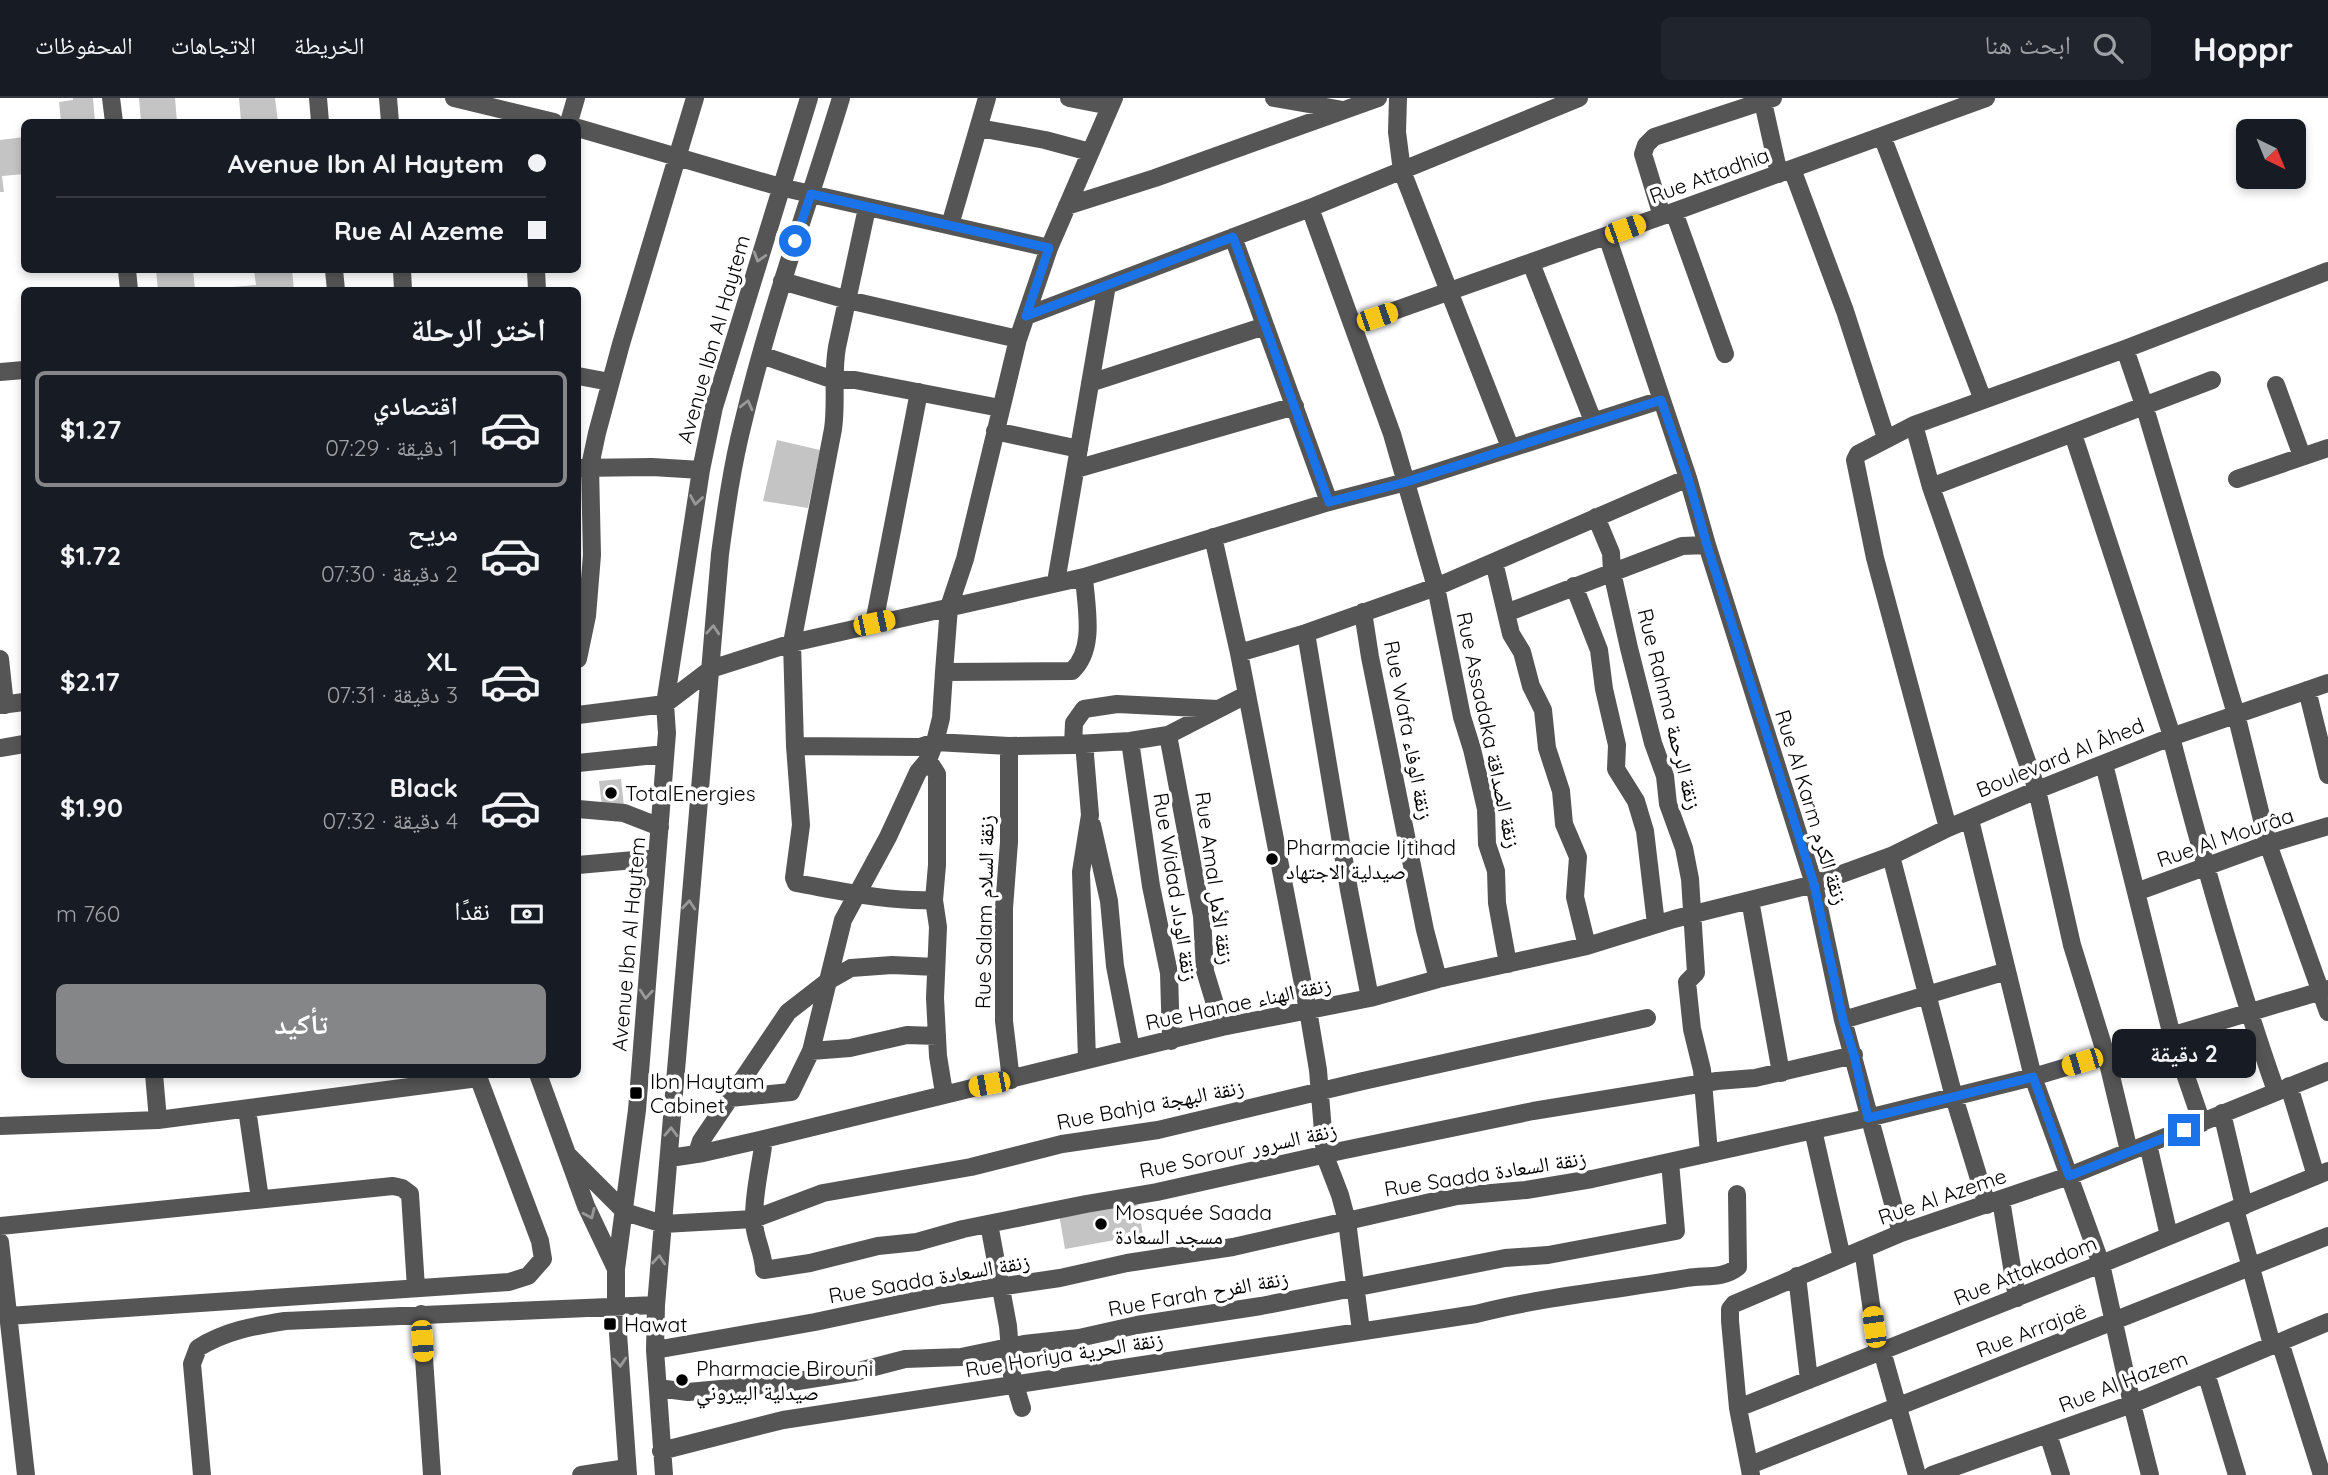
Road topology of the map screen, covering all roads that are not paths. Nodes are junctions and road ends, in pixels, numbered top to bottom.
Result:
1 (111, 98) edge
2 (318, 98) edge
3 (388, 98) edge
4 (454, 98) edge
5 (576, 98) edge
6 (695, 98) edge
7 (809, 98) edge
8 (841, 98) edge
9 (987, 98) edge
10 (1069, 98) edge
11 (1274, 98) edge
12 (1378, 98) edge
13 (1398, 98) edge
14 (1579, 98) edge
15 (1986, 98) edge
16 (1768, 100) edge
17 (1112, 102) edge
18 (1343, 110) junction
19 (114, 119) edge
20 (320, 119) edge
21 (390, 119) edge
22 (542, 119) edge
23 (570, 119) edge
24 (979, 128) junction
25 (581, 129) edge
26 (1882, 136) junction
27 (1090, 152) junction
28 (676, 157) junction
29 (1402, 171) junction
30 (1785, 172) junction
31 (780, 187) junction
32 (811, 194) junction
33 (1068, 206) junction
34 (867, 208) junction
35 (1310, 208) junction
36 (1668, 214) junction
37 (950, 225) junction
38 (1607, 236) junction
39 (1233, 237) junction
40 (1049, 248) junction
41 (1531, 263) junction
42 (2328, 271) edge
43 (782, 281) junction
44 (1107, 285) junction
45 (1448, 293) junction
46 (848, 300) junction
47 (1026, 316) junction
48 (1354, 325) junction
49 (1265, 326) junction
50 (1018, 339) junction
51 (2125, 349) junction
52 (1725, 354) dead end
53 (761, 355) junction
54 (21, 370) edge
55 (0, 372) edge
56 (581, 377) edge
57 (834, 380) junction
58 (2213, 380) dead end
59 (610, 382) junction
60 (1090, 383) junction
61 (2276, 385) dead end
62 (919, 392) junction
63 (1661, 400) junction
64 (1983, 400) junction
65 (1294, 406) junction
66 (1000, 408) junction
67 (2145, 408) junction
68 (1594, 421) junction
69 (1914, 425) junction
70 (995, 431) junction
71 (2073, 434) junction
72 (1886, 438) junction
73 (1510, 447) junction
74 (2328, 448) edge
75 (1079, 449) junction
76 (2302, 456) junction
77 (584, 467) edge
78 (1076, 469) junction
79 (701, 470) junction
80 (1688, 478) junction
81 (2237, 479) dead end
82 (1406, 482) junction
83 (1931, 487) junction
84 (1329, 502) junction
85 (1596, 517) junction
86 (1213, 537) junction
87 (1707, 545) junction
88 (1494, 562) junction
89 (1612, 572) junction
90 (1084, 577) junction
91 (1056, 582) junction
92 (1574, 586) junction
93 (1436, 587) junction
94 (948, 607) junction
95 (1363, 612) junction
96 (1506, 613) junction
97 (874, 623) junction
98 (1306, 633) junction
99 (792, 643) junction
100 (581, 644) edge
101 (1239, 653) junction
102 (0, 659) edge
103 (711, 669) junction
104 (944, 672) junction
105 (2328, 682) edge
106 (2307, 690) junction
107 (1246, 695) junction
108 (21, 702) edge
109 (665, 704) junction
110 (2, 705) edge
111 (1218, 709) junction
112 (2236, 714) junction
113 (581, 715) edge
114 (1168, 735) junction
115 (2171, 736) junction
116 (1130, 741) junction
117 (935, 742) junction
118 (21, 744) edge
119 (1080, 744) junction
120 (795, 746) junction
121 (1009, 746) junction
122 (0, 748) edge
123 (665, 754) junction
124 (928, 760) junction
125 (581, 764) edge
126 (2104, 764) junction
127 (2328, 775) edge
128 (2037, 790) junction
129 (581, 809) edge
130 (1090, 815) junction
131 (1970, 820) junction
132 (2328, 826) edge
133 (660, 827) junction
134 (1948, 828) junction
135 (2268, 844) junction
136 (1891, 856) junction
137 (657, 858) junction
138 (581, 865) edge
139 (2204, 866) junction
140 (1814, 884) junction
141 (2136, 892) junction
142 (857, 893) junction
143 (934, 900) junction
144 (1750, 900) junction
145 (1692, 914) junction
146 (1656, 924) junction
147 (1587, 946) junction
148 (1508, 964) junction
149 (936, 967) junction
150 (2007, 971) junction
151 (1438, 979) junction
152 (828, 981) junction
153 (2325, 990) edge
154 (1926, 996) junction
155 (1370, 998) junction
156 (1308, 1010) junction
157 (2248, 1012) junction
158 (2328, 1012) edge
159 (1647, 1018) dead end
160 (1843, 1020) junction
161 (1222, 1027) junction
162 (937, 1035) junction
163 (2172, 1036) junction
164 (1171, 1041) junction
165 (1131, 1049) junction
166 (811, 1051) junction
167 (1854, 1055) junction
168 (2106, 1055) junction
169 (1087, 1060) junction
170 (2328, 1071) edge
171 (1781, 1073) junction
172 (2033, 1077) junction
173 (154, 1078) edge
174 (463, 1078) edge
175 (478, 1078) edge
176 (540, 1078) edge
177 (1012, 1080) junction
178 (1703, 1084) junction
179 (2282, 1089) junction
180 (1319, 1091) junction
181 (944, 1093) junction
182 (1954, 1097) junction
183 (730, 1098) junction
184 (247, 1109) junction
185 (2222, 1114) junction
186 (1868, 1118) junction
187 (158, 1120) junction
188 (2202, 1123) junction
189 (0, 1126) edge
190 (1813, 1130) junction
191 (764, 1139) junction
192 (2148, 1144) junction
193 (2129, 1151) junction
194 (704, 1153) junction
195 (1709, 1153) junction
196 (569, 1156) junction
197 (1325, 1156) junction
198 (670, 1158) junction
199 (1670, 1162) junction
200 (2322, 1174) edge
201 (2069, 1176) junction
202 (1737, 1194) dead end
203 (260, 1199) junction
204 (1994, 1202) junction
205 (2239, 1208) junction
206 (625, 1212) junction
207 (754, 1219) junction
208 (1347, 1221) junction
209 (663, 1224) junction
210 (989, 1224) junction
211 (0, 1226) edge
212 (1901, 1233) junction
213 (2169, 1236) junction
214 (2328, 1236) edge
215 (0, 1242) edge
216 (1863, 1249) junction
217 (1842, 1258) junction
218 (2101, 1264) junction
219 (2250, 1266) junction
220 (616, 1269) junction
221 (1797, 1276) junction
222 (1000, 1287) junction
223 (1356, 1287) junction
224 (416, 1288) junction
225 (2017, 1298) junction
226 (616, 1305) junction
227 (656, 1305) junction
228 (421, 1314) junction
229 (8, 1316) junction
230 (2328, 1321) edge
231 (2114, 1322) junction
232 (1362, 1331) junction
233 (2276, 1343) junction
234 (1009, 1347) junction
235 (656, 1350) junction
236 (1880, 1352) junction
237 (2206, 1373) junction
238 (1809, 1380) junction
239 (1014, 1385) junction
240 (658, 1388) junction
241 (2132, 1404) junction
242 (1899, 1406) junction
243 (1022, 1408) dead end
244 (1738, 1408) junction
245 (2048, 1434) junction
246 (662, 1451) junction
247 (1980, 1467) edge
248 (1750, 1470) edge
249 (627, 1472) edge
250 (26, 1475) edge
251 (202, 1475) edge
252 (432, 1475) edge
253 (581, 1475) edge
254 (664, 1475) edge
255 (1917, 1475) edge
256 (1932, 1475) edge
257 (2061, 1475) edge
258 (2150, 1475) edge
259 (2236, 1475) edge
260 (2322, 1475) edge

1 - 19 street
2 - 20 street
3 - 21 street
4 - 22 street
5 - 23 street
6 - 28 street
7 - 31 street, Avenue Ibn Al Haytem
8 - 32 street
9 - 24 street
10 - 17 street
11 - 18 street
12 - 18 street
13 - 29 street
14 - 29 street
15 - 26 street, Rue Attadhia
16 - 30 street
16 - 36 street
17 - 27 street
18 - 33 street
24 - 27 street
24 - 37 street
25 - 28 street
26 - 30 street, Rue Attadhia
26 - 64 street
27 - 33 street
28 - 31 street
28 - 59 street
29 - 35 street
29 - 45 street
30 - 36 street, Rue Attadhia
30 - 72 street
31 - 32 street
31 -> 79 street, Avenue Ibn Al Haytem
32 - 34 street
32 - 43 street
33 - 40 street
34 - 37 street
34 - 46 street
35 - 39 street
35 - 48 street, Rue Assadaka زنقة الصداقة
36 - 38 street, Rue Attadhia
36 - 52 street
37 - 40 street
38 - 41 street, Rue Attadhia
38 - 63 street, Rue Al Karm زنقة الكرم
39 - 44 street
39 - 49 street
40 - 47 street
41 - 45 street, Rue Attadhia
41 - 68 street
42 - 51 street
43 - 46 street
43 - 53 street
44 - 47 street
44 - 60 street
45 - 48 street, Rue Attadhia
45 - 73 street
46 - 50 street
46 - 57 street
47 - 50 street
48 - 82 street, Rue Assadaka زنقة الصداقة
49 - 60 street
49 - 65 street
50 - 66 street
51 - 64 street
51 - 67 street
53 - 57 street
103 -> 53 street
54 - 55 street
56 - 59 street
57 - 62 street
57 - 99 street
58 - 67 street
59 - 77 street
60 - 75 street
61 - 76 street
62 - 66 street
62 - 97 street
63 - 68 street
63 - 80 street, Rue Al Karm زنقة الكرم
64 - 69 street
65 - 78 street
65 - 84 street
66 - 70 street
67 - 71 street
67 - 112 street
68 - 73 street
69 - 72 street
69 - 83 street
70 - 75 street
70 - 94 street
71 - 83 street
71 - 115 street
72 - 134 street
73 - 82 street
74 - 76 street
75 - 78 street
76 - 81 street
77 - 79 street
77 - 100 street
78 - 91 street
79 -> 109 street, Avenue Ibn Al Haytem
80 - 85 street
80 - 87 street, Rue Al Karm زنقة الكرم
82 - 84 street
82 - 93 street, Rue Assadaka زنقة الصداقة
83 - 128 street
84 - 86 street
85 - 88 street
85 - 89 street, Rue Rahma زنقة الرحمة
86 - 90 street
86 - 101 street
87 - 89 street
87 - 140 street, Rue Al Karm زنقة الكرم
88 - 93 street
88 - 96 street
89 - 92 street
89 - 145 street, Rue Rahma زنقة الرحمة
90 - 91 street
90 - 104 street
91 - 94 street
92 - 96 street
92 - 146 street
93 - 95 street
93 - 148 street, Rue Assadaka زنقة الصداقة
94 - 97 street
94 - 104 street
95 - 98 street
95 - 151 street, Rue Wafa زنقة الوفاء
96 - 147 street
97 - 99 street
98 - 101 street
98 - 155 street
99 - 103 street
99 - 120 street
101 - 107 street
102 - 110 street
103 - 109 street
198 -> 103 street
104 - 117 street
105 - 106 street, Boulevard Al Âhed
106 - 112 street, Boulevard Al Âhed
106 - 127 street
107 - 111 street
107 - 156 street
108 - 110 street
109 - 113 street
109 - 123 street, Avenue Ibn Al Haytem
111 - 114 street
111 - 119 street
112 - 115 street, Boulevard Al Âhed
112 - 135 street
114 - 116 street
114 - 161 street, Rue Amal زنقة الأمل
115 - 126 street, Boulevard Al Âhed
115 - 139 street
116 - 119 street
116 - 164 street, Rue Widad زنقة الوداد
117 - 120 street
117 - 121 street
117 - 124 street
118 - 122 street
119 - 121 street
119 - 130 street
120 - 142 street
121 - 177 street, Rue Salam زنقة السلام
123 - 125 street
123 - 133 street, Avenue Ibn Al Haytem
124 - 142 street
124 - 143 street
126 - 128 street, Boulevard Al Âhed
126 - 141 street
128 - 131 street, Boulevard Al Âhed
128 - 168 street
129 - 133 street
130 - 165 street
130 - 169 street
131 - 134 street, Boulevard Al Âhed
131 - 150 street
132 - 135 street, Rue Al Mourâa
133 - 137 street, Avenue Ibn Al Haytem
134 - 136 street, Boulevard Al Âhed
135 - 139 street, Rue Al Mourâa
135 - 153 street
136 - 140 street, Boulevard Al Âhed
136 - 154 street
137 - 138 street
137 -> 206 street, Avenue Ibn Al Haytem
139 - 141 street, Rue Al Mourâa
139 - 157 street
140 - 144 street, Rue Hanae زنقة الهناء
140 - 160 street, Rue Al Karm زنقة الكرم
141 - 163 street
142 - 143 street
142 - 152 street
143 - 149 street
144 - 145 street, Rue Hanae زنقة الهناء
144 - 171 street
145 - 146 street, Rue Hanae زنقة الهناء
145 - 178 street, Rue Rahma زنقة الرحمة
146 - 147 street, Rue Hanae زنقة الهناء
147 - 148 street, Rue Hanae زنقة الهناء
148 - 151 street, Rue Hanae زنقة الهناء
149 - 152 street
149 - 162 street
150 - 154 street
150 - 172 street
151 - 155 street, Rue Hanae زنقة الهناء
152 - 166 street
152 - 183 street
153 - 157 street, Rue Saada زنقة السعادة
153 - 158 street
154 - 160 street
154 - 182 street
155 - 156 street, Rue Hanae زنقة الهناء
156 - 161 street, Rue Hanae زنقة الهناء
156 - 180 street
157 - 163 street, Rue Saada زنقة السعادة
157 - 179 street
159 - 180 street, Rue Bahja زنقة البهجة
160 - 167 street, Rue Al Karm زنقة الكرم
161 - 164 street, Rue Hanae زنقة الهناء
162 - 166 street
162 - 181 street
163 - 168 street, Rue Saada زنقة السعادة
163 - 188 street
164 - 165 street, Rue Hanae زنقة الهناء
165 - 169 street, Rue Hanae زنقة الهناء
166 - 183 street
167 - 171 street, Rue Sorour زنقة السرور
167 - 186 street, Rue Al Karm زنقة الكرم
168 - 172 street, Rue Saada زنقة السعادة
168 - 193 street
169 - 177 street, Rue Hanae زنقة الهناء
170 - 179 street, Rue Al Azeme
171 - 178 street, Rue Sorour زنقة السرور
172 - 182 street, Rue Saada زنقة السعادة
172 - 201 street
173 - 187 street
174 - 184 street
175 - 224 street
176 - 196 street
177 - 181 street, Rue Hanae زنقة الهناء
178 - 195 street
178 - 197 street, Rue Sorour زنقة السرور
179 - 185 street, Rue Al Azeme
179 - 200 street
180 - 197 street
180 - 207 street, Rue Bahja زنقة البهجة
181 - 191 street, Rue Hanae زنقة الهناء
182 - 186 street, Rue Saada زنقة السعادة
182 - 204 street
183 - 194 street
184 - 187 street
184 - 203 street
185 - 188 street, Rue Al Azeme
185 - 205 street
186 - 190 street, Rue Saada زنقة السعادة
186 - 212 street, Rue Al Karm زنقة الكرم
187 - 189 street
188 - 192 street, Rue Al Azeme
190 - 195 street, Rue Saada زنقة السعادة
190 - 217 street
191 - 194 street, Rue Hanae زنقة الهناء
191 - 207 street, Rue Sorour زنقة السرور
192 - 193 street, Rue Al Azeme
192 - 213 street
193 - 201 street, Rue Al Azeme
194 - 198 street, Rue Hanae زنقة الهناء
195 - 199 street, Rue Saada زنقة السعادة
196 - 206 street
196 -> 220 street
197 - 208 street
197 - 210 street, Rue Sorour زنقة السرور
198 - 209 street
199 - 208 street, Rue Saada زنقة السعادة
199 - 223 street, Rue Farah زنقة الفرح
200 - 205 street, Rue Attakadom
201 - 204 street, Rue Al Azeme
201 - 218 street
202 - 232 street, Rue Horiya زنقة الحرية
203 - 211 street
203 - 224 street
204 - 212 street, Rue Al Azeme
204 - 225 street
205 - 213 street, Rue Attakadom
205 - 219 street
206 - 209 street
206 - 220 street, Avenue Ibn Al Haytem
207 - 209 street, Rue Bahja زنقة البهجة
207 - 210 street, Rue Sorour زنقة السرور
208 - 222 street, Rue Saada زنقة السعادة
208 - 223 street
227 -> 209 street
210 - 222 street
212 - 216 street, Rue Al Azeme
213 - 218 street, Rue Attakadom
214 - 219 street, Rue Arrajaë
215 - 229 street
216 - 217 street, Rue Al Azeme
216 - 236 street
217 - 221 street, Rue Al Azeme
218 - 225 street, Rue Attakadom
218 - 231 street
219 - 231 street, Rue Arrajaë
219 - 233 street
220 - 226 street, Avenue Ibn Al Haytem
221 - 238 street
221 - 244 street, Rue Al Azeme
222 - 234 street
222 - 235 street, Rue Saada زنقة السعادة
223 - 232 street
223 - 234 street, Rue Farah زنقة الفرح
224 - 229 street
225 - 236 street, Rue Attakadom
226 - 227 street
226 - 228 street
226 -> 249 street, Avenue Ibn Al Haytem
227 - 235 street
228 - 251 street
228 - 252 street
229 - 250 street
230 - 233 street, Rue Al Hazem
231 - 241 street
231 - 242 street, Rue Arrajaë
232 - 239 street, Rue Horiya زنقة الحرية
233 - 237 street, Rue Al Hazem
233 - 260 street
234 - 239 street
234 - 240 street, Rue Farah زنقة الفرح
235 - 240 street
236 - 238 street, Rue Attakadom
236 - 242 street
237 - 241 street, Rue Al Hazem
237 - 259 street
238 - 244 street, Rue Attakadom
239 - 243 street
239 - 246 street, Rue Horiya زنقة الحرية
240 - 246 street
241 - 245 street, Rue Al Hazem
241 - 258 street
242 - 248 street, Rue Arrajaë
242 - 255 street
244 - 248 street, Rue Al Azeme
245 - 247 street, Rue Al Hazem
245 - 257 street
246 - 254 street
247 - 256 street, Rue Al Hazem
249 - 253 street

